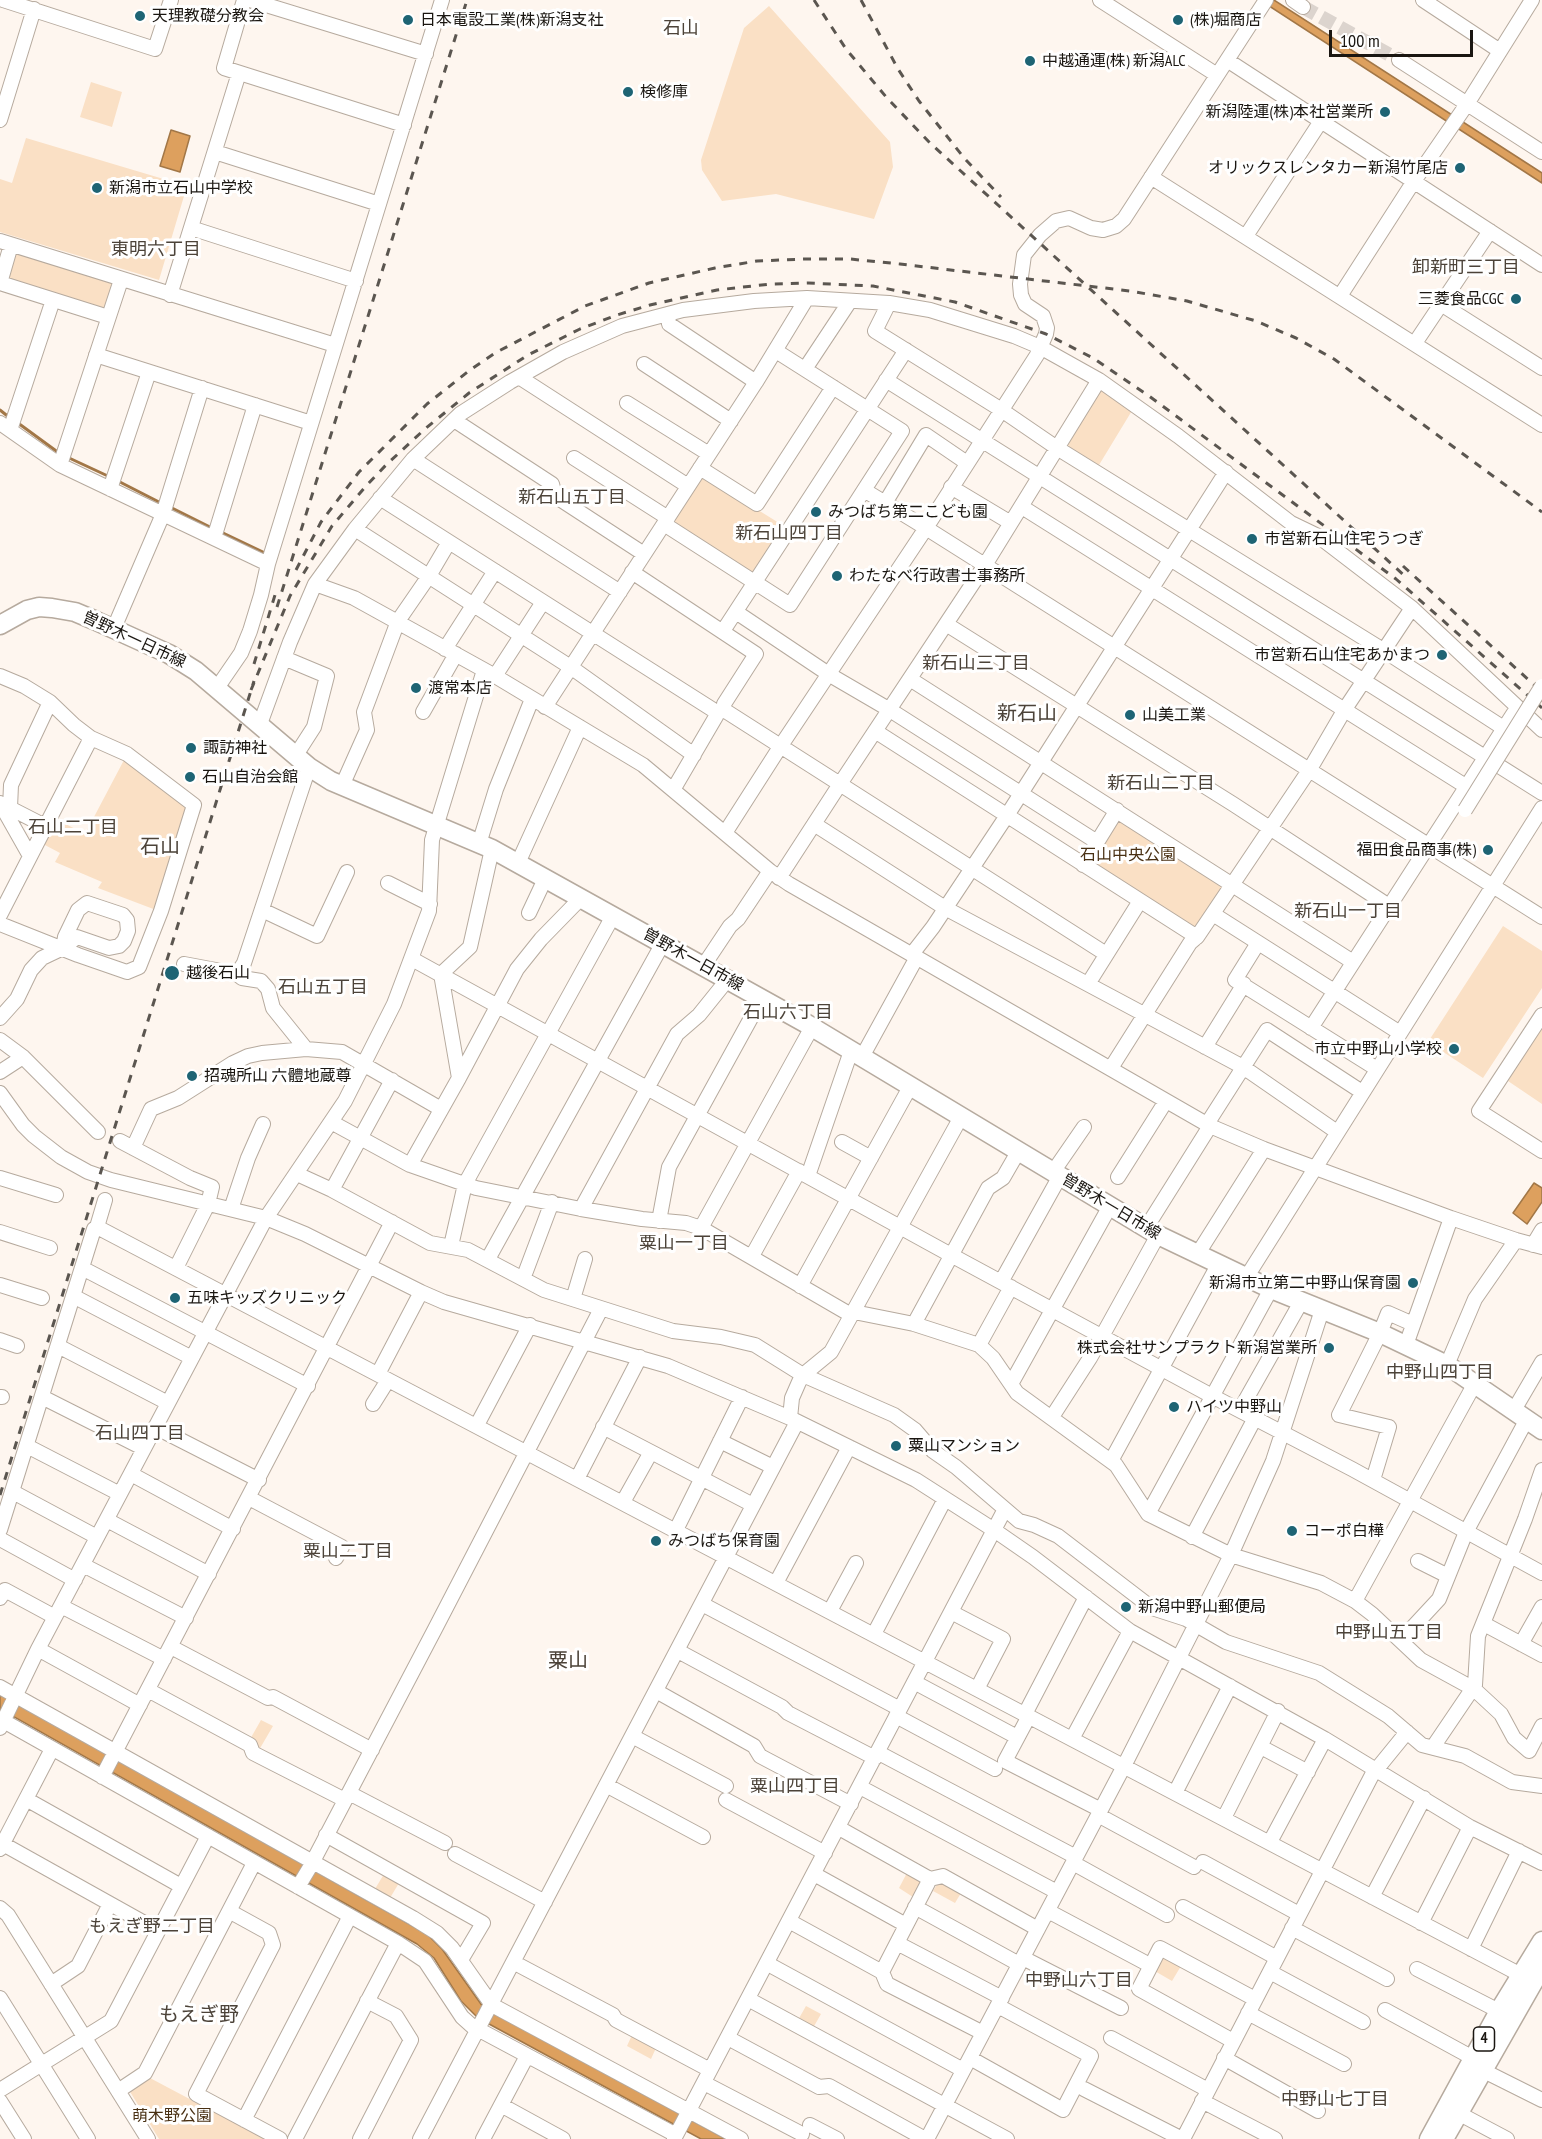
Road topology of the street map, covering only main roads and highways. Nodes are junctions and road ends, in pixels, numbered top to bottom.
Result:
1 (0, 625) edge
2 (1528, 1420) edge
3 (1542, 1941) edge
4 (1535, 1977) edge
5 (1478, 2064) junction
6 (1429, 2139) edge
7 (1444, 2139) edge

1 - 2 main road, 曽野木一日市線
3 - 4 main road, 4
4 - 5 main road, 4
4 - 5 main road, 4
5 - 6 main road, 4
5 - 7 main road, 4

